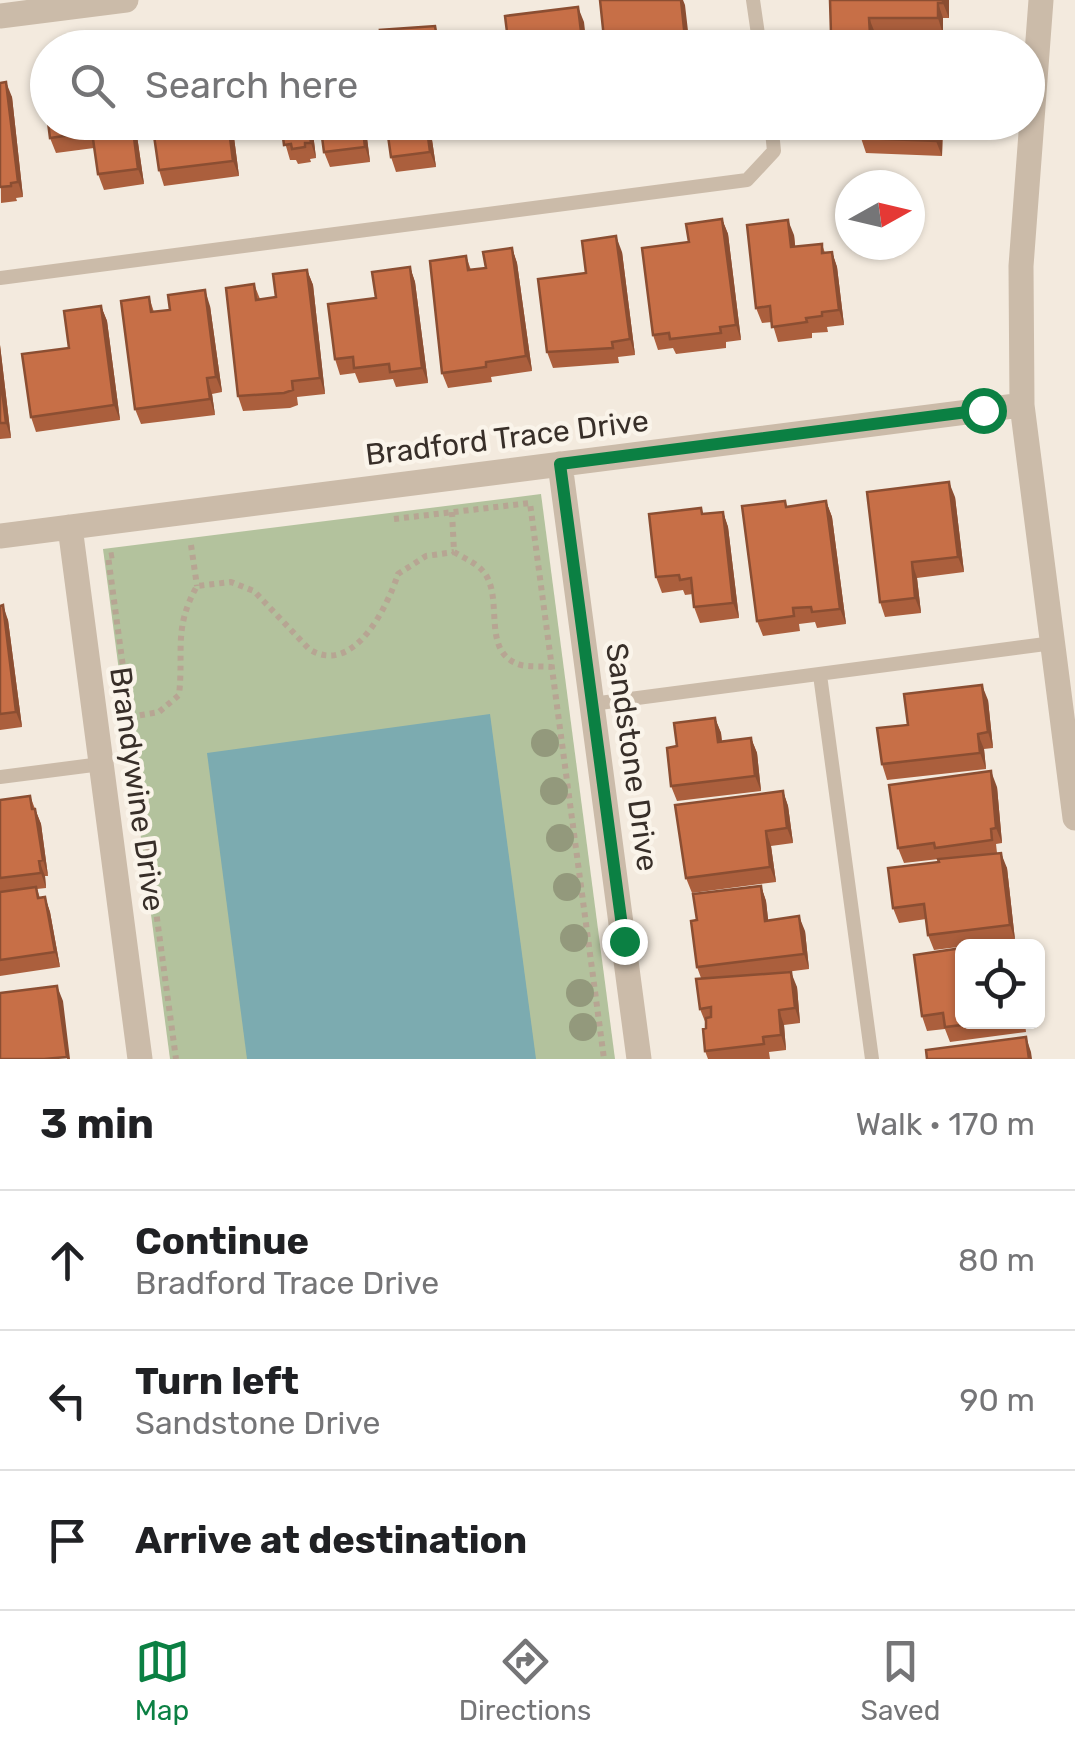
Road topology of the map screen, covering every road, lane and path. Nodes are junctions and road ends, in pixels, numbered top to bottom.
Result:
1 (126, 0) edge
2 (753, 0) edge
3 (1040, 0) edge
4 (40, 5) edge
5 (0, 16) edge
6 (757, 30) edge
7 (1038, 30) edge
8 (773, 140) edge
9 (1030, 140) edge
10 (0, 278) edge
11 (1022, 405) junction
12 (560, 464) junction
13 (452, 512) junction
14 (378, 522) dead end
15 (70, 527) junction
16 (0, 536) edge
17 (210, 542) dead end
18 (191, 545) junction
19 (174, 547) dead end
20 (454, 552) junction
21 (125, 554) dead end
22 (197, 586) junction
23 (1053, 643) junction
24 (552, 667) junction
25 (820, 675) junction
26 (592, 704) junction
27 (130, 717) junction
28 (101, 764) junction
29 (0, 777) edge
30 (1075, 818) edge
31 (140, 1059) edge
32 (176, 1059) edge
33 (604, 1059) edge
34 (639, 1059) edge
35 (872, 1059) edge

1 - 4 street
2 - 6 lane
3 - 7 street
4 - 5 street
8 - 10 lane
9 - 11 street
11 - 12 street, Bradford Trace Drive
11 - 23 street
12 - 15 street, Bradford Trace Drive
12 - 26 street, Sandstone Drive
13 - 14 path
13 - 20 path
13 - 24 path
15 - 16 street, Bradford Trace Drive
15 - 28 street, Brandywine Drive
17 - 18 path
18 - 19 path
18 - 22 path
20 - 22 path
20 - 24 path
21 - 27 path
22 - 27 path
23 - 25 lane
23 - 30 street
24 - 33 path
25 - 26 lane
25 - 35 lane
26 - 34 street, Sandstone Drive
27 - 32 path
28 - 29 lane
28 - 31 street, Brandywine Drive

